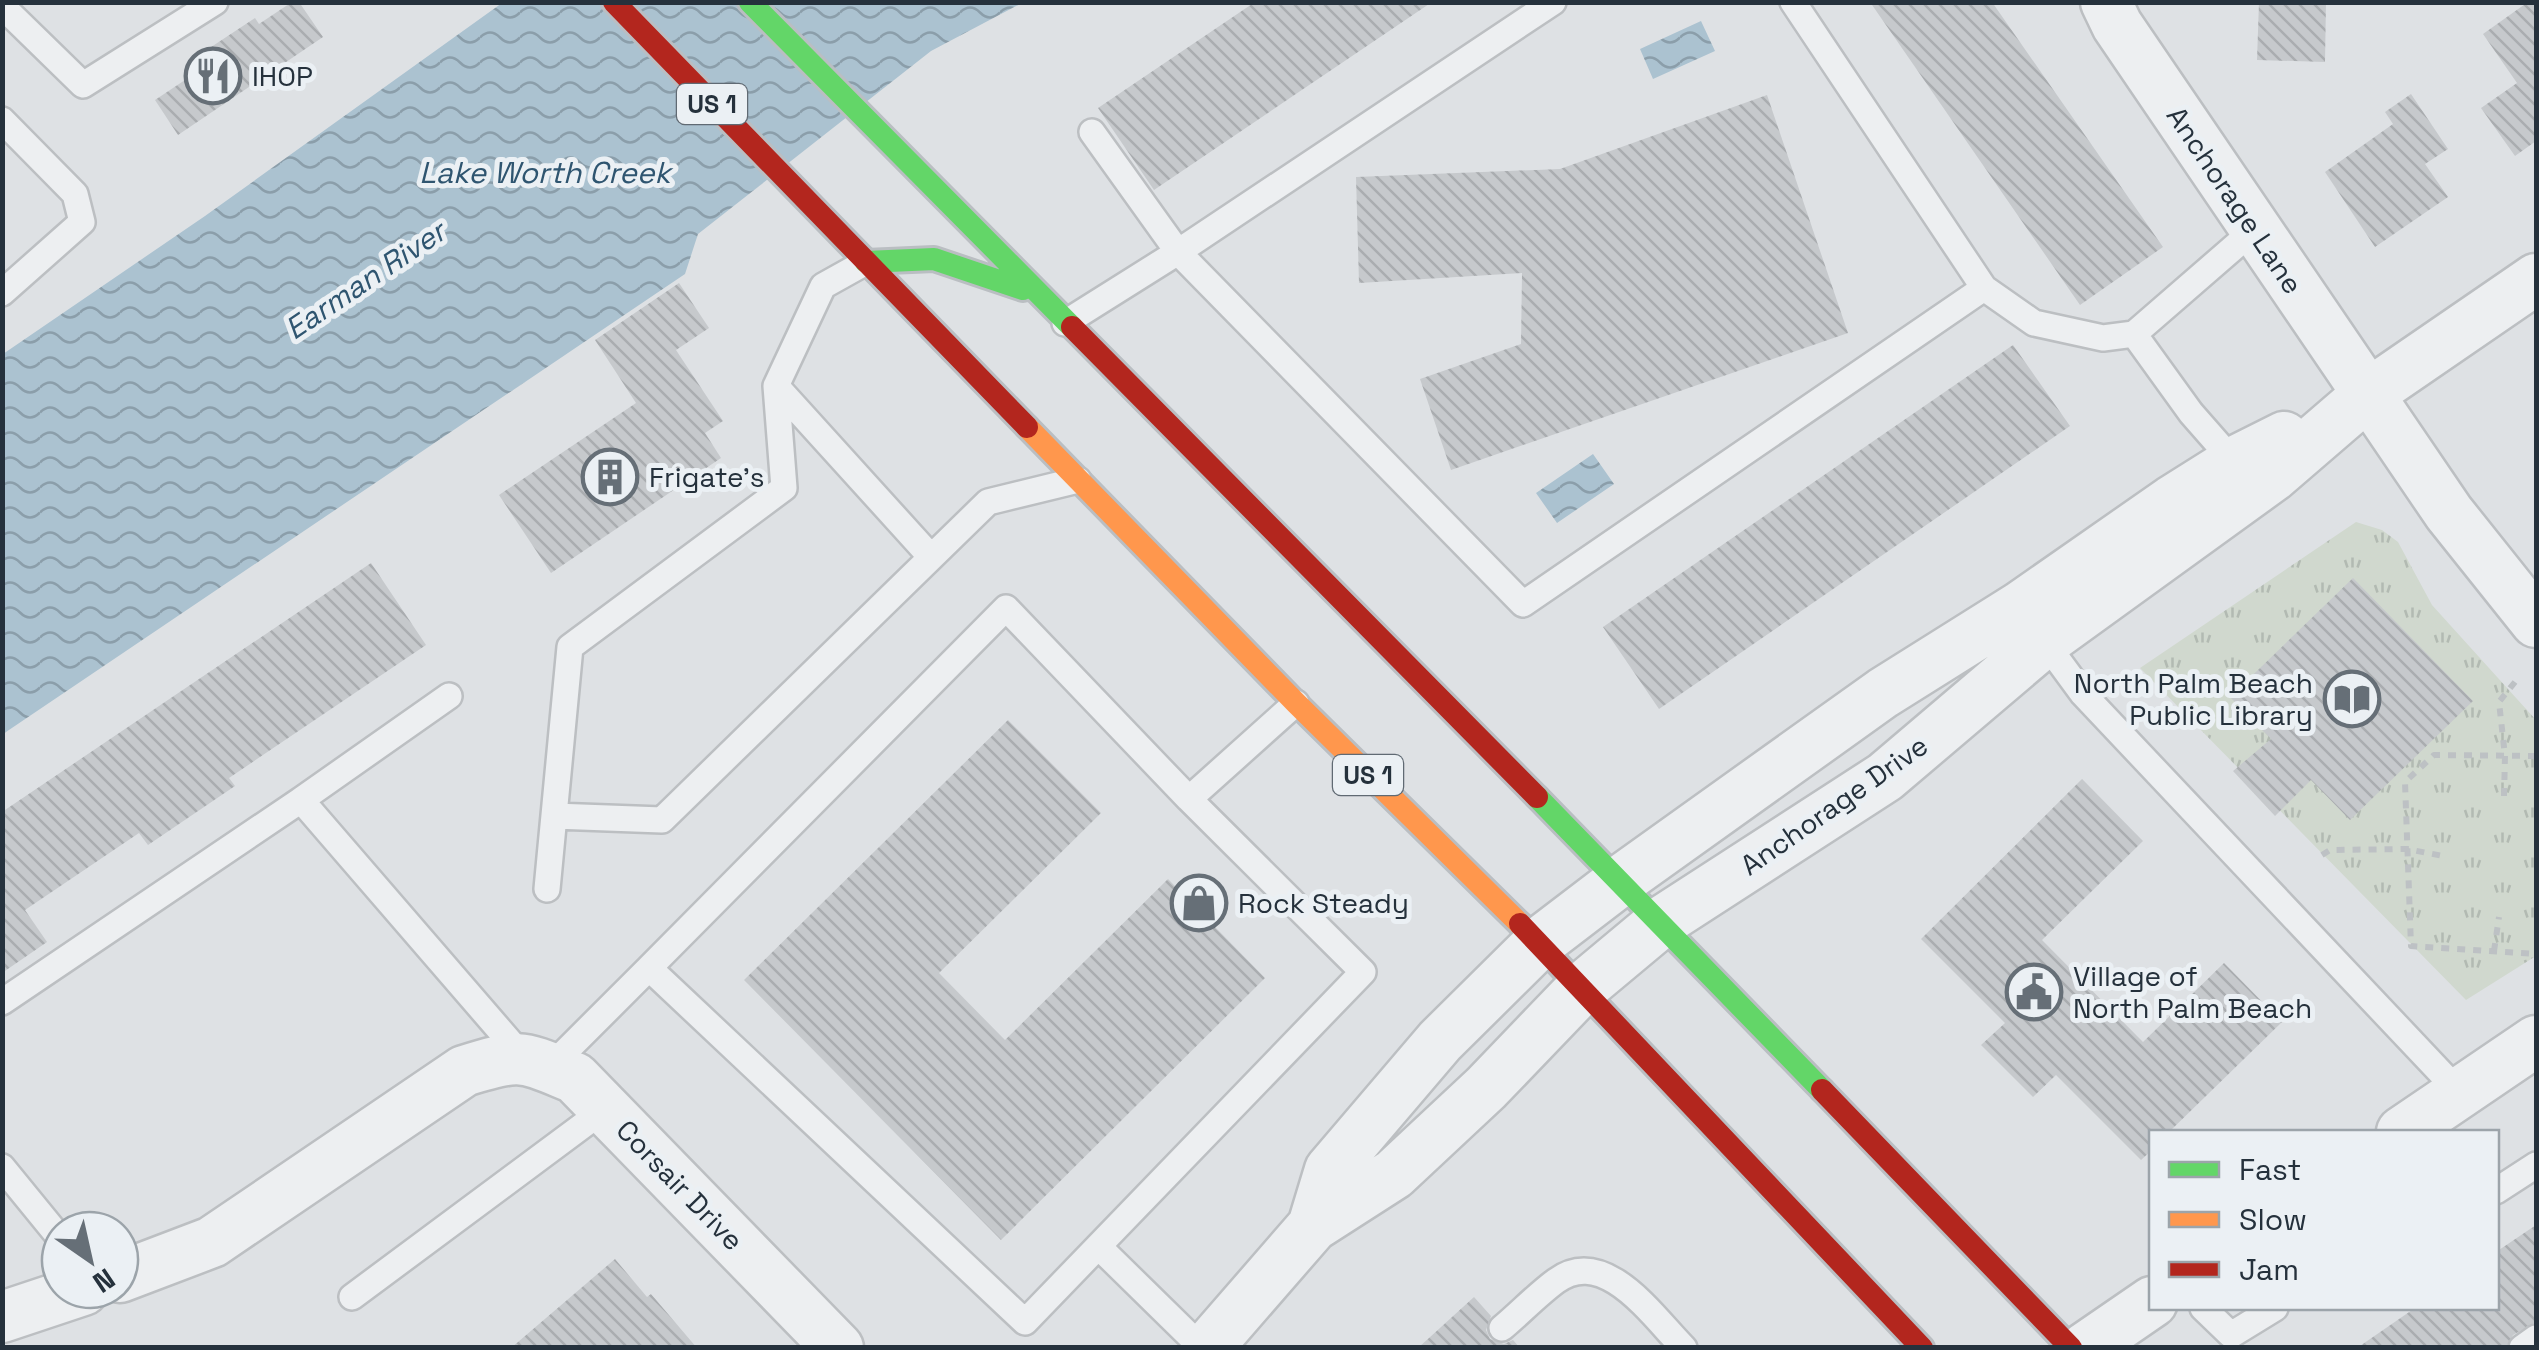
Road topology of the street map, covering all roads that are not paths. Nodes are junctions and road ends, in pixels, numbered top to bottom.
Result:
1 (215, 2) edge
2 (614, 2) edge
3 (750, 2) edge
4 (1553, 2) edge
5 (1793, 2) edge
6 (2106, 2) edge
7 (2, 6) edge
8 (2, 120) edge
9 (1092, 132) dead end
10 (2255, 229) junction
11 (1178, 252) junction
12 (866, 262) junction
13 (2536, 279) edge
14 (1984, 288) junction
15 (2, 293) edge
16 (1035, 293) junction
17 (1065, 323) junction
18 (2134, 334) junction
19 (776, 386) junction
20 (2367, 395) junction
21 (2234, 462) junction
22 (1078, 480) junction
23 (931, 557) junction
24 (2536, 622) edge
25 (2032, 624) junction
26 (450, 696) dead end
27 (1296, 703) junction
28 (1190, 799) junction
29 (301, 800) junction
30 (554, 816) junction
31 (1620, 881) junction
32 (547, 890) dead end
33 (1661, 922) junction
34 (1539, 943) junction
35 (649, 968) junction
36 (1582, 988) junction
37 (2, 1002) edge
38 (2533, 1050) edge
39 (525, 1061) junction
40 (2460, 1094) junction
41 (605, 1108) junction
42 (2405, 1130) edge
43 (2536, 1164) edge
44 (2, 1166) edge
45 (2499, 1190) edge
46 (40, 1213) edge
47 (1313, 1226) junction
48 (1099, 1248) junction
49 (140, 1269) edge
50 (352, 1297) dead end
51 (40, 1304) edge
52 (2149, 1304) edge
53 (2205, 1310) edge
54 (2272, 1310) edge
55 (2, 1317) edge
56 (1502, 1328) dead end
57 (2536, 1338) edge
58 (838, 1348) edge
59 (1204, 1348) edge
60 (1684, 1348) edge
61 (1922, 1348) edge
62 (2071, 1348) edge
63 (2084, 1348) edge
64 (2522, 1348) edge

1 - 7 lane
2 - 12 main road, US 1 / US 1
3 - 16 main road
4 - 11 lane
5 - 14 lane
6 - 10 street, Anchorage Lane
8 - 15 lane
9 - 11 lane
10 - 18 lane
10 - 20 street, Anchorage Lane
11 - 14 lane
11 - 17 lane
12 - 16 main road
12 - 19 lane
12 - 22 main road, US 1 / US 1
13 - 20 street, Anchorage Drive
14 - 18 lane
16 - 17 main road
17 - 31 main road
18 - 21 lane
19 - 23 lane
19 - 30 lane
20 - 21 street, Anchorage Drive
20 - 24 street, Anchorage Lane
20 - 25 street, Anchorage Drive
21 - 25 street, Anchorage Drive
22 - 23 lane
22 - 27 main road, US 1 / US 1
23 - 30 lane
25 - 31 street, Anchorage Drive
25 - 33 street, Anchorage Drive
25 - 40 lane
26 - 29 lane
27 - 28 lane
27 - 34 main road, US 1 / US 1
28 - 35 lane
28 - 48 lane
29 - 37 lane
29 - 39 lane
30 - 32 lane
31 - 33 main road
31 - 34 street, Anchorage Drive
33 - 36 street, Anchorage Drive
33 - 62 main road
34 - 36 main road, US 1 / US 1
34 - 47 street, Anchorage Drive
35 - 39 lane
35 - 48 lane
36 - 47 street, Anchorage Drive
36 - 61 main road, US 1 / US 1
38 - 40 street
39 - 41 street, Corsair Drive
39 - 49 street
40 - 42 street
41 - 50 lane
41 - 58 street, Corsair Drive
43 - 45 lane
44 - 46 lane
47 - 59 street
48 - 59 lane
51 - 55 street
52 - 63 street
53 - 54 lane
56 - 60 lane
57 - 64 lane

